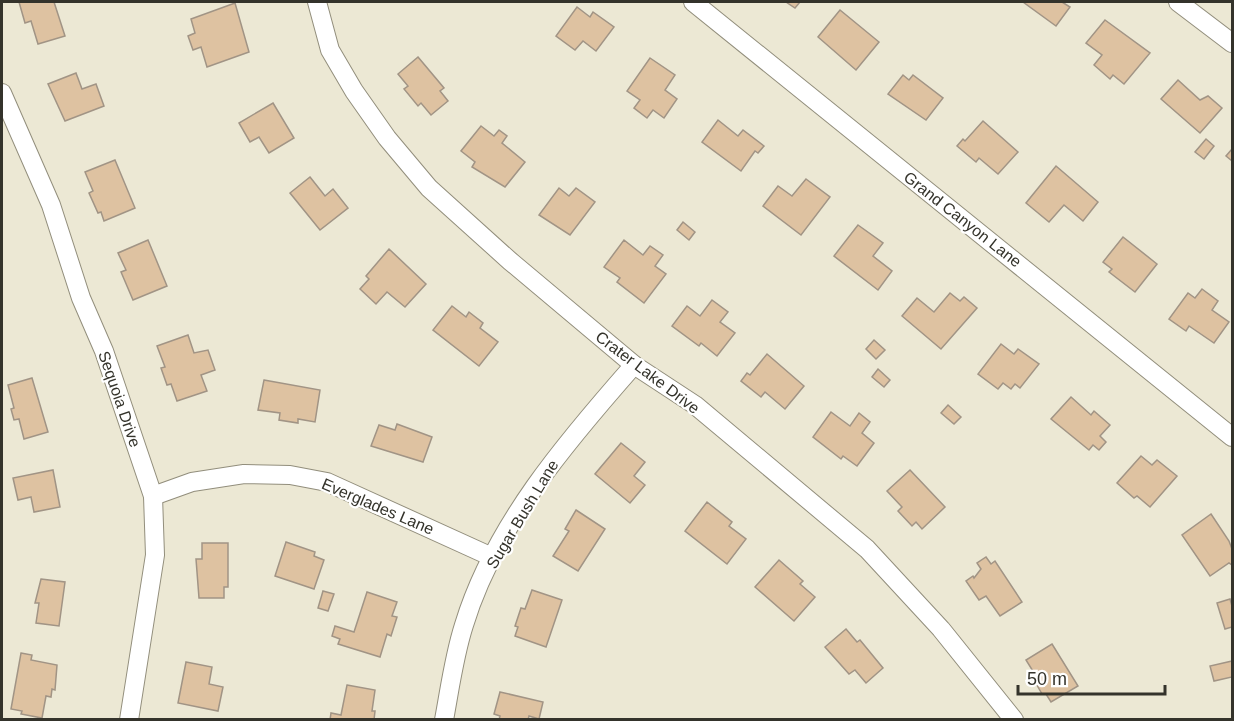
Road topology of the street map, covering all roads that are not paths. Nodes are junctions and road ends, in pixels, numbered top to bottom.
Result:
1 (317, 2) edge
2 (693, 2) edge
3 (1178, 2) edge
4 (1233, 43) edge
5 (2, 93) edge
6 (18, 135) junction
7 (2, 144) edge
8 (634, 366) junction
9 (1233, 437) edge
10 (153, 496) junction
11 (492, 557) junction
12 (129, 720) edge
13 (444, 720) edge
14 (1014, 720) edge

1 - 8 street, Crater Lake Drive
2 - 9 street, Grand Canyon Lane
3 - 4 street
5 - 6 street, Sequoia Drive
6 - 7 street
6 - 10 street, Sequoia Drive
8 - 11 street, Sugar Bush Lane
8 - 14 street, Crater Lake Drive
10 - 11 street, Everglades Lane
10 - 12 street, Sequoia Drive
11 - 13 street, Sugar Bush Lane

